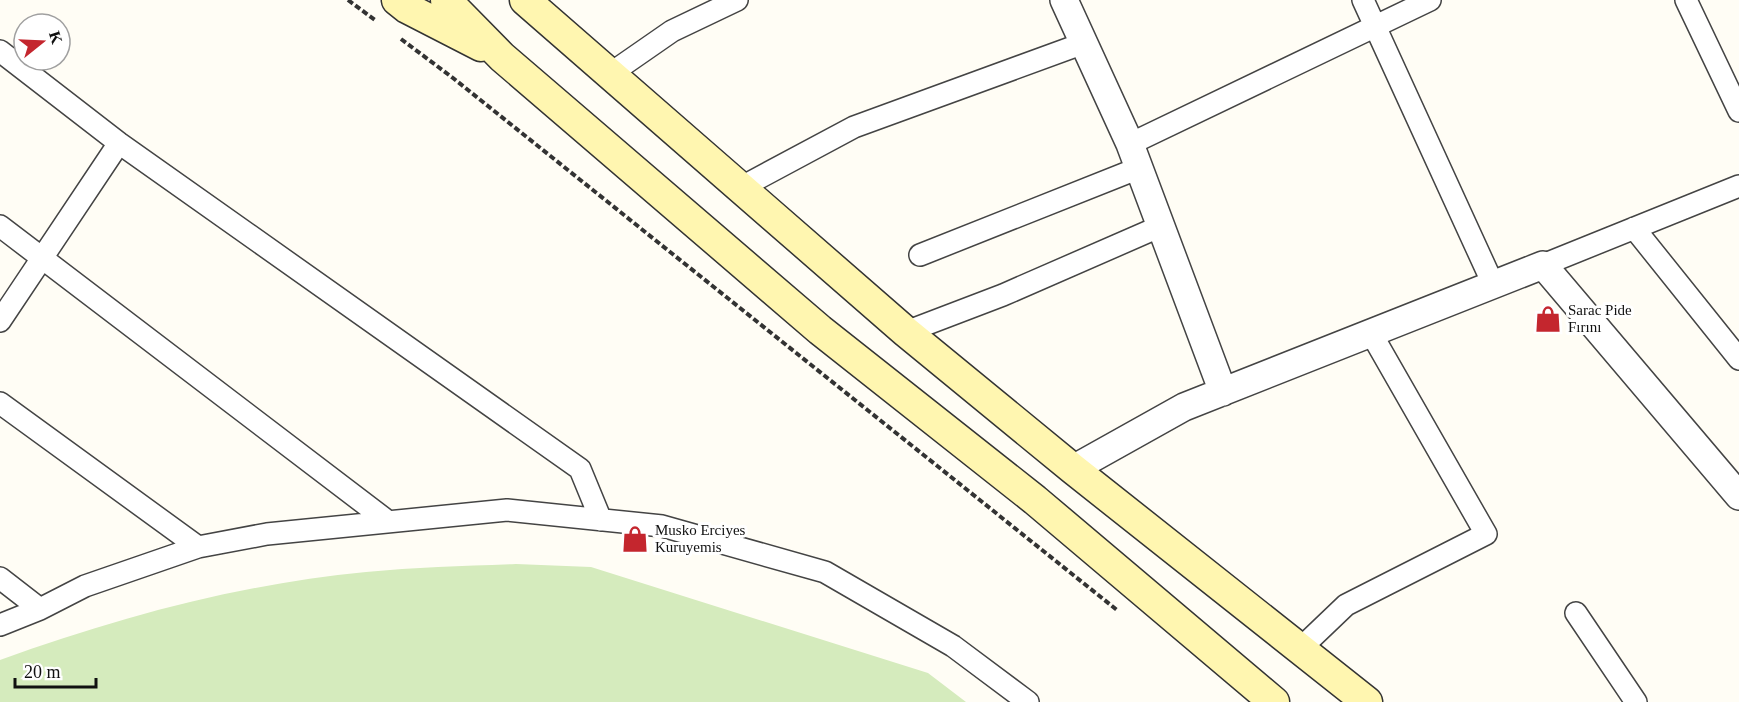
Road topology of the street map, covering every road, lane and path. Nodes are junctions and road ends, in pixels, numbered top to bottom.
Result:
1 (348, 0) edge
2 (397, 0) edge
3 (446, 0) edge
4 (525, 0) edge
5 (737, 0) edge
6 (1064, 0) edge
7 (1363, 0) edge
8 (1430, 0) edge
9 (1686, 0) edge
10 (377, 21) dead end
11 (1375, 27) junction
12 (396, 36) dead end
13 (1084, 43) junction
14 (0, 51) edge
15 (502, 57) junction
16 (610, 74) junction
17 (1739, 111) edge
18 (118, 143) junction
19 (1135, 156) junction
20 (1739, 186) edge
21 (740, 188) junction
22 (0, 226) edge
23 (1161, 226) junction
24 (1634, 228) junction
25 (920, 255) dead end
26 (43, 258) junction
27 (1543, 265) junction
28 (1493, 284) junction
29 (0, 321) edge
30 (906, 332) junction
31 (1371, 333) junction
32 (1739, 359) edge
33 (1223, 392) junction
34 (0, 404) edge
35 (1073, 469) junction
36 (1739, 496) edge
37 (386, 520) junction
38 (601, 520) junction
39 (198, 547) junction
40 (0, 578) edge
41 (40, 609) junction
42 (1576, 613) dead end
43 (1124, 615) dead end
44 (0, 625) edge
45 (1301, 648) junction
46 (1028, 702) edge
47 (1274, 702) edge
48 (1367, 702) edge
49 (1636, 702) edge

1 - 10 path
2 - 15 main road
3 - 15 main road
4 - 16 main road
5 - 16 street
6 - 13 street
7 - 11 street
8 - 11 street
9 - 17 street
11 - 19 street
11 - 28 street
12 - 43 path
13 - 19 street
13 - 21 street
14 - 18 street
15 - 47 main road
16 - 21 main road
18 - 26 street
18 - 38 street
19 - 23 street
19 - 25 street
20 - 24 street
21 - 30 main road
22 - 26 street
23 - 30 street
23 - 33 street
24 - 27 street
24 - 32 street
26 - 29 street
26 - 37 street
27 - 28 street
27 - 36 street
28 - 31 street
30 - 35 main road
31 - 33 street
31 - 45 street
33 - 35 street
34 - 39 street
35 - 45 main road
37 - 38 street
37 - 39 street
38 - 46 street
39 - 41 street
40 - 41 street
41 - 44 street
42 - 49 street
45 - 48 main road

